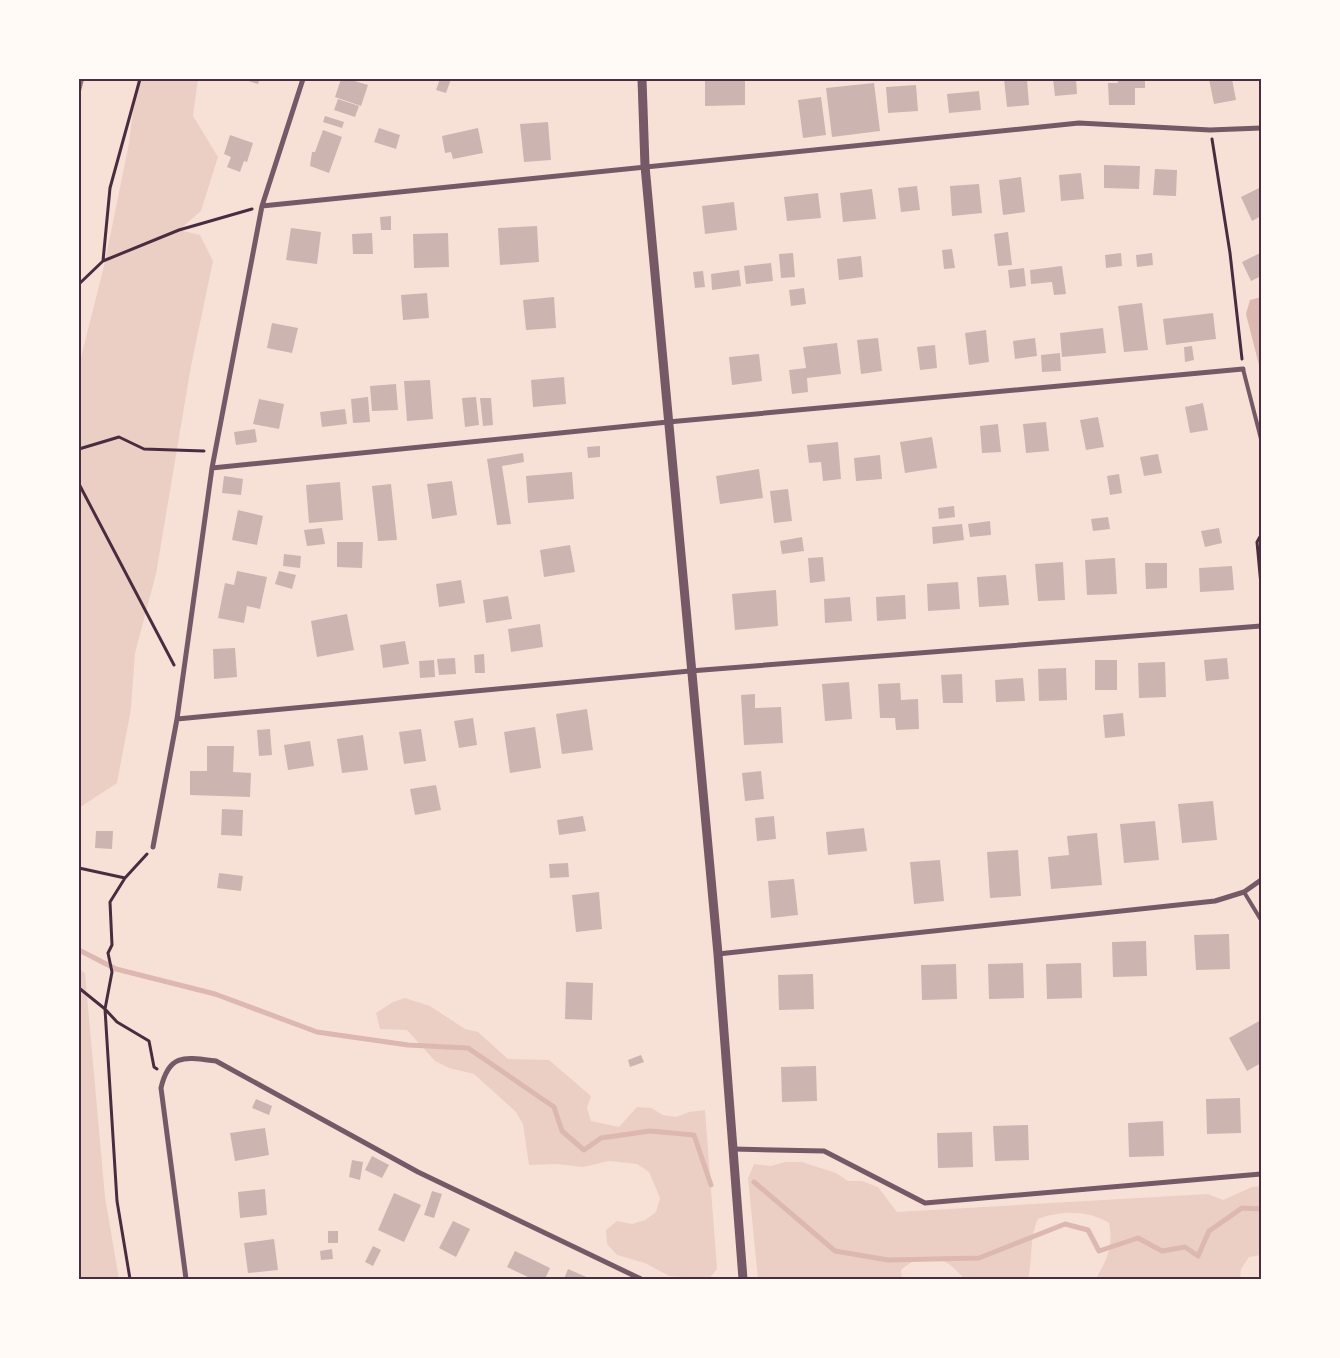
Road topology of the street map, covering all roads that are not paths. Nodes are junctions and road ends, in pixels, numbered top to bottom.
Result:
1 (303, 79) edge
2 (642, 79) edge
3 (1261, 128) edge
4 (645, 166) junction
5 (262, 206) junction
6 (1243, 369) joint
7 (668, 422) junction
8 (1261, 439) edge
9 (212, 468) junction
10 (1261, 626) edge
11 (690, 671) junction
12 (177, 719) junction
13 (153, 847) road end
14 (1261, 880) edge
15 (1244, 892) junction
16 (1261, 920) edge
17 (718, 954) junction
18 (733, 1149) junction
19 (1261, 1174) edge
20 (186, 1279) edge
21 (640, 1279) edge
22 (743, 1279) edge

1 - 5 street
2 - 4 street
3 - 4 street
4 - 5 street
4 - 7 street
5 - 9 street
6 - 7 street
6 - 8 lane
7 - 9 street
7 - 11 street
9 - 12 street
10 - 11 street
11 - 12 street
11 - 17 street
12 - 13 street
14 - 15 street
15 - 16 lane
15 - 17 street
17 - 18 street
18 - 19 street
18 - 22 street
20 - 21 street

